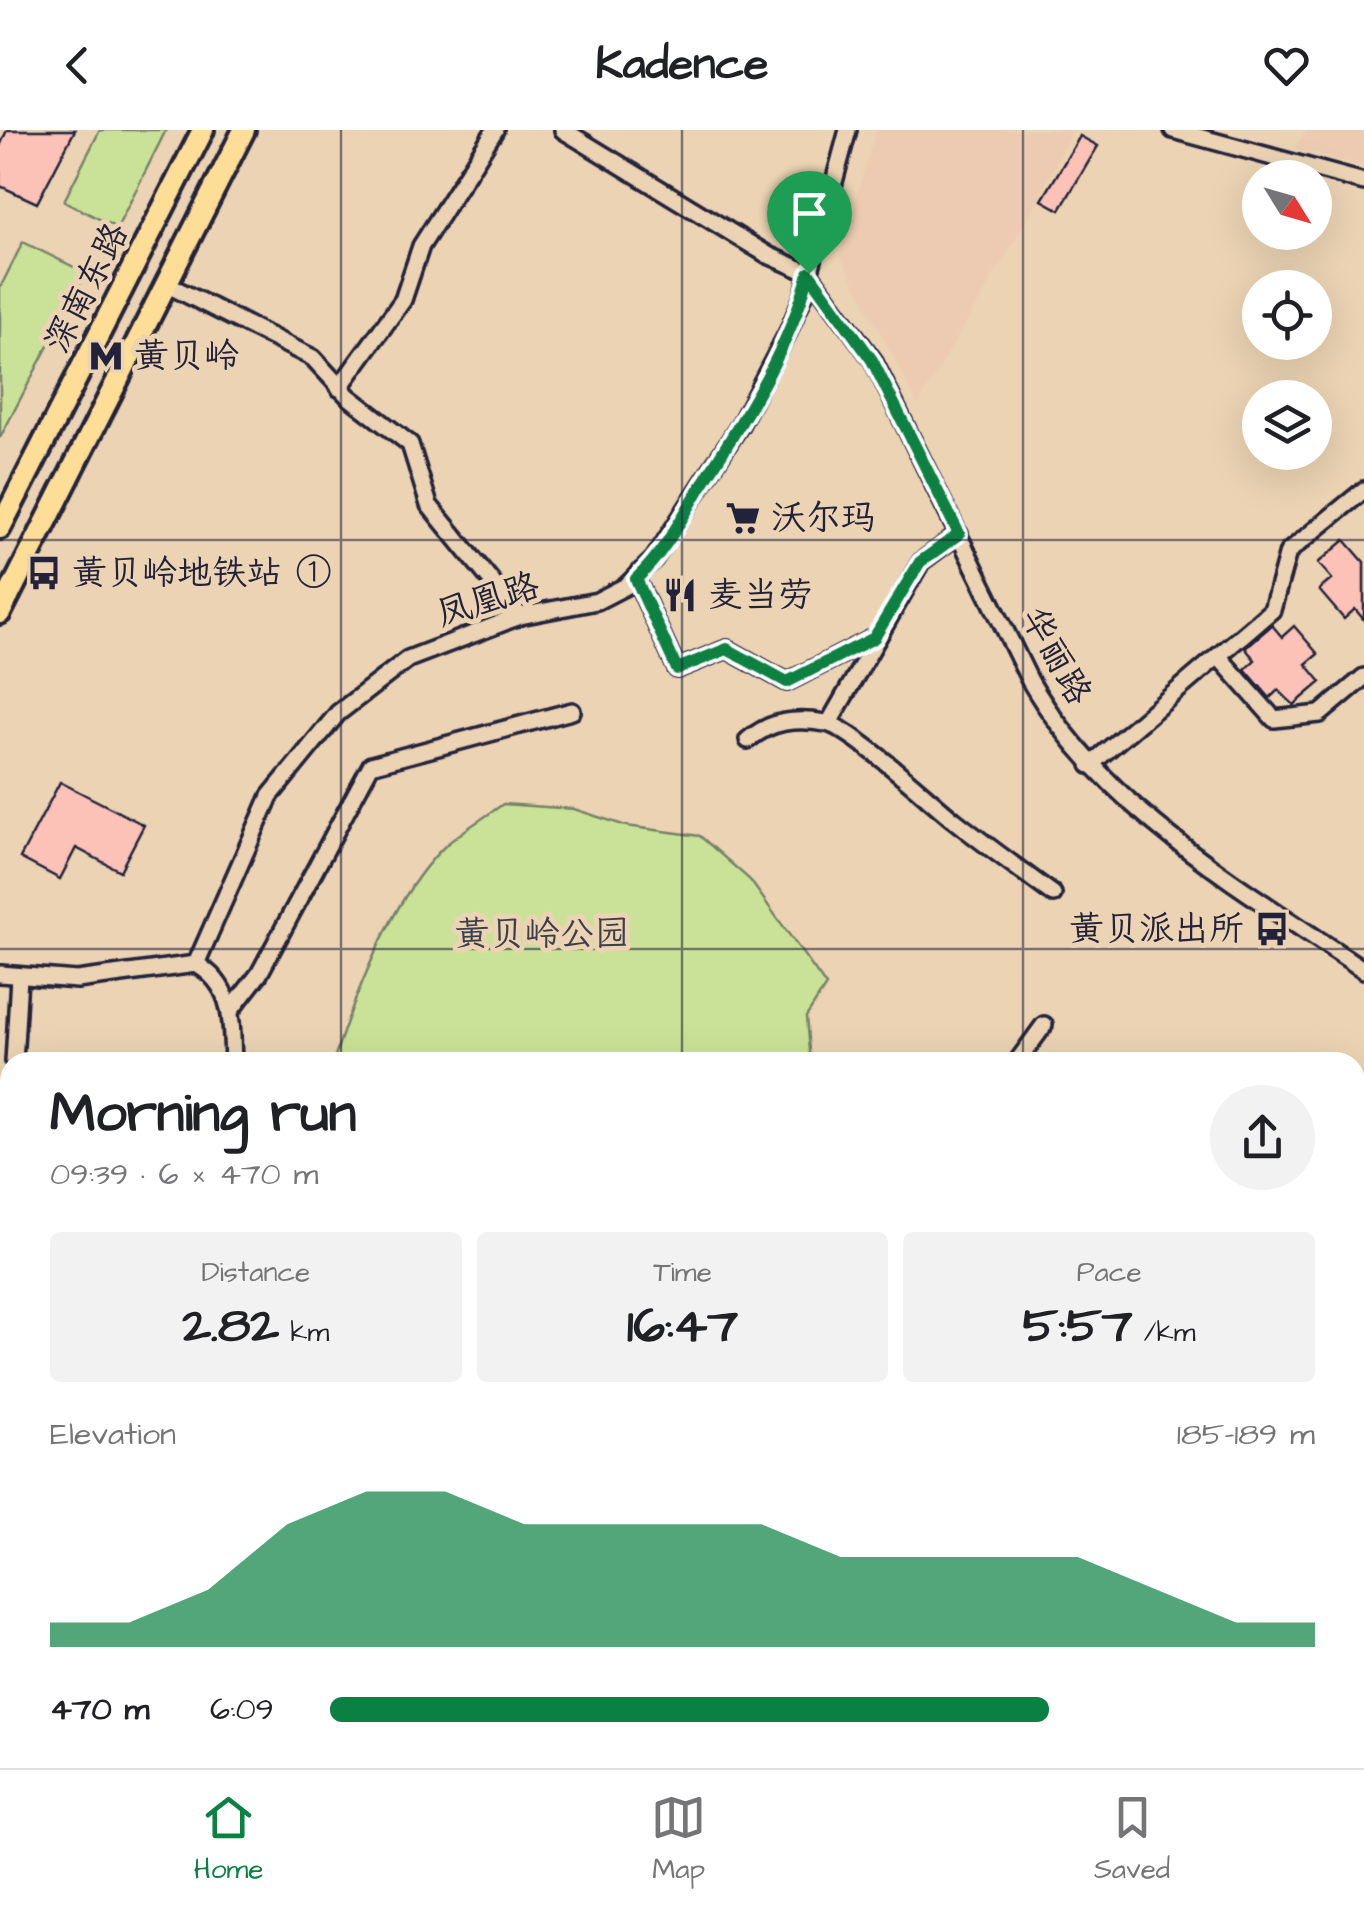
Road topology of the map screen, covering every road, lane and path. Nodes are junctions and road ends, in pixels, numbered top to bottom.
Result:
1 (203, 130) edge
2 (244, 130) edge
3 (495, 130) edge
4 (563, 130) edge
5 (848, 130) edge
6 (1173, 130) edge
7 (1364, 182) edge
8 (809, 273) junction
9 (166, 284) junction
10 (339, 388) junction
11 (1364, 490) edge
12 (0, 528) edge
13 (959, 534) junction
14 (636, 579) junction
15 (0, 613) edge
16 (520, 616) junction
17 (874, 638) junction
18 (1218, 656) junction
19 (1364, 677) edge
20 (572, 711) dead end
21 (828, 723) junction
22 (748, 740) dead end
23 (1090, 765) junction
24 (1053, 894) dead end
25 (0, 964) edge
26 (196, 964) junction
27 (1362, 964) edge
28 (0, 974) edge
29 (19, 978) junction
30 (231, 1010) junction
31 (1044, 1025) dead end
32 (15, 1052) edge
33 (232, 1052) edge
34 (1024, 1052) edge

1 - 12 main road, 深南东路
2 - 9 main road, 深南东路
3 - 10 street
4 - 8 street
5 - 8 street, 凤凰路
6 - 7 street
8 - 13 street, 华丽路
8 - 14 street, 凤凰路
9 - 10 street
9 - 15 main road, 深南东路
10 - 16 street
11 - 18 street
13 - 17 street
13 - 23 street, 华丽路
14 - 16 street, 凤凰路
14 - 17 street
16 - 26 street, 凤凰路
17 - 21 street
18 - 19 street
18 - 23 street
20 - 30 street
21 - 22 street
21 - 24 street
23 - 27 street, 华丽路
25 - 29 street
26 - 29 street
26 - 30 street
28 - 29 street
29 - 32 street
30 - 33 street
31 - 34 street

